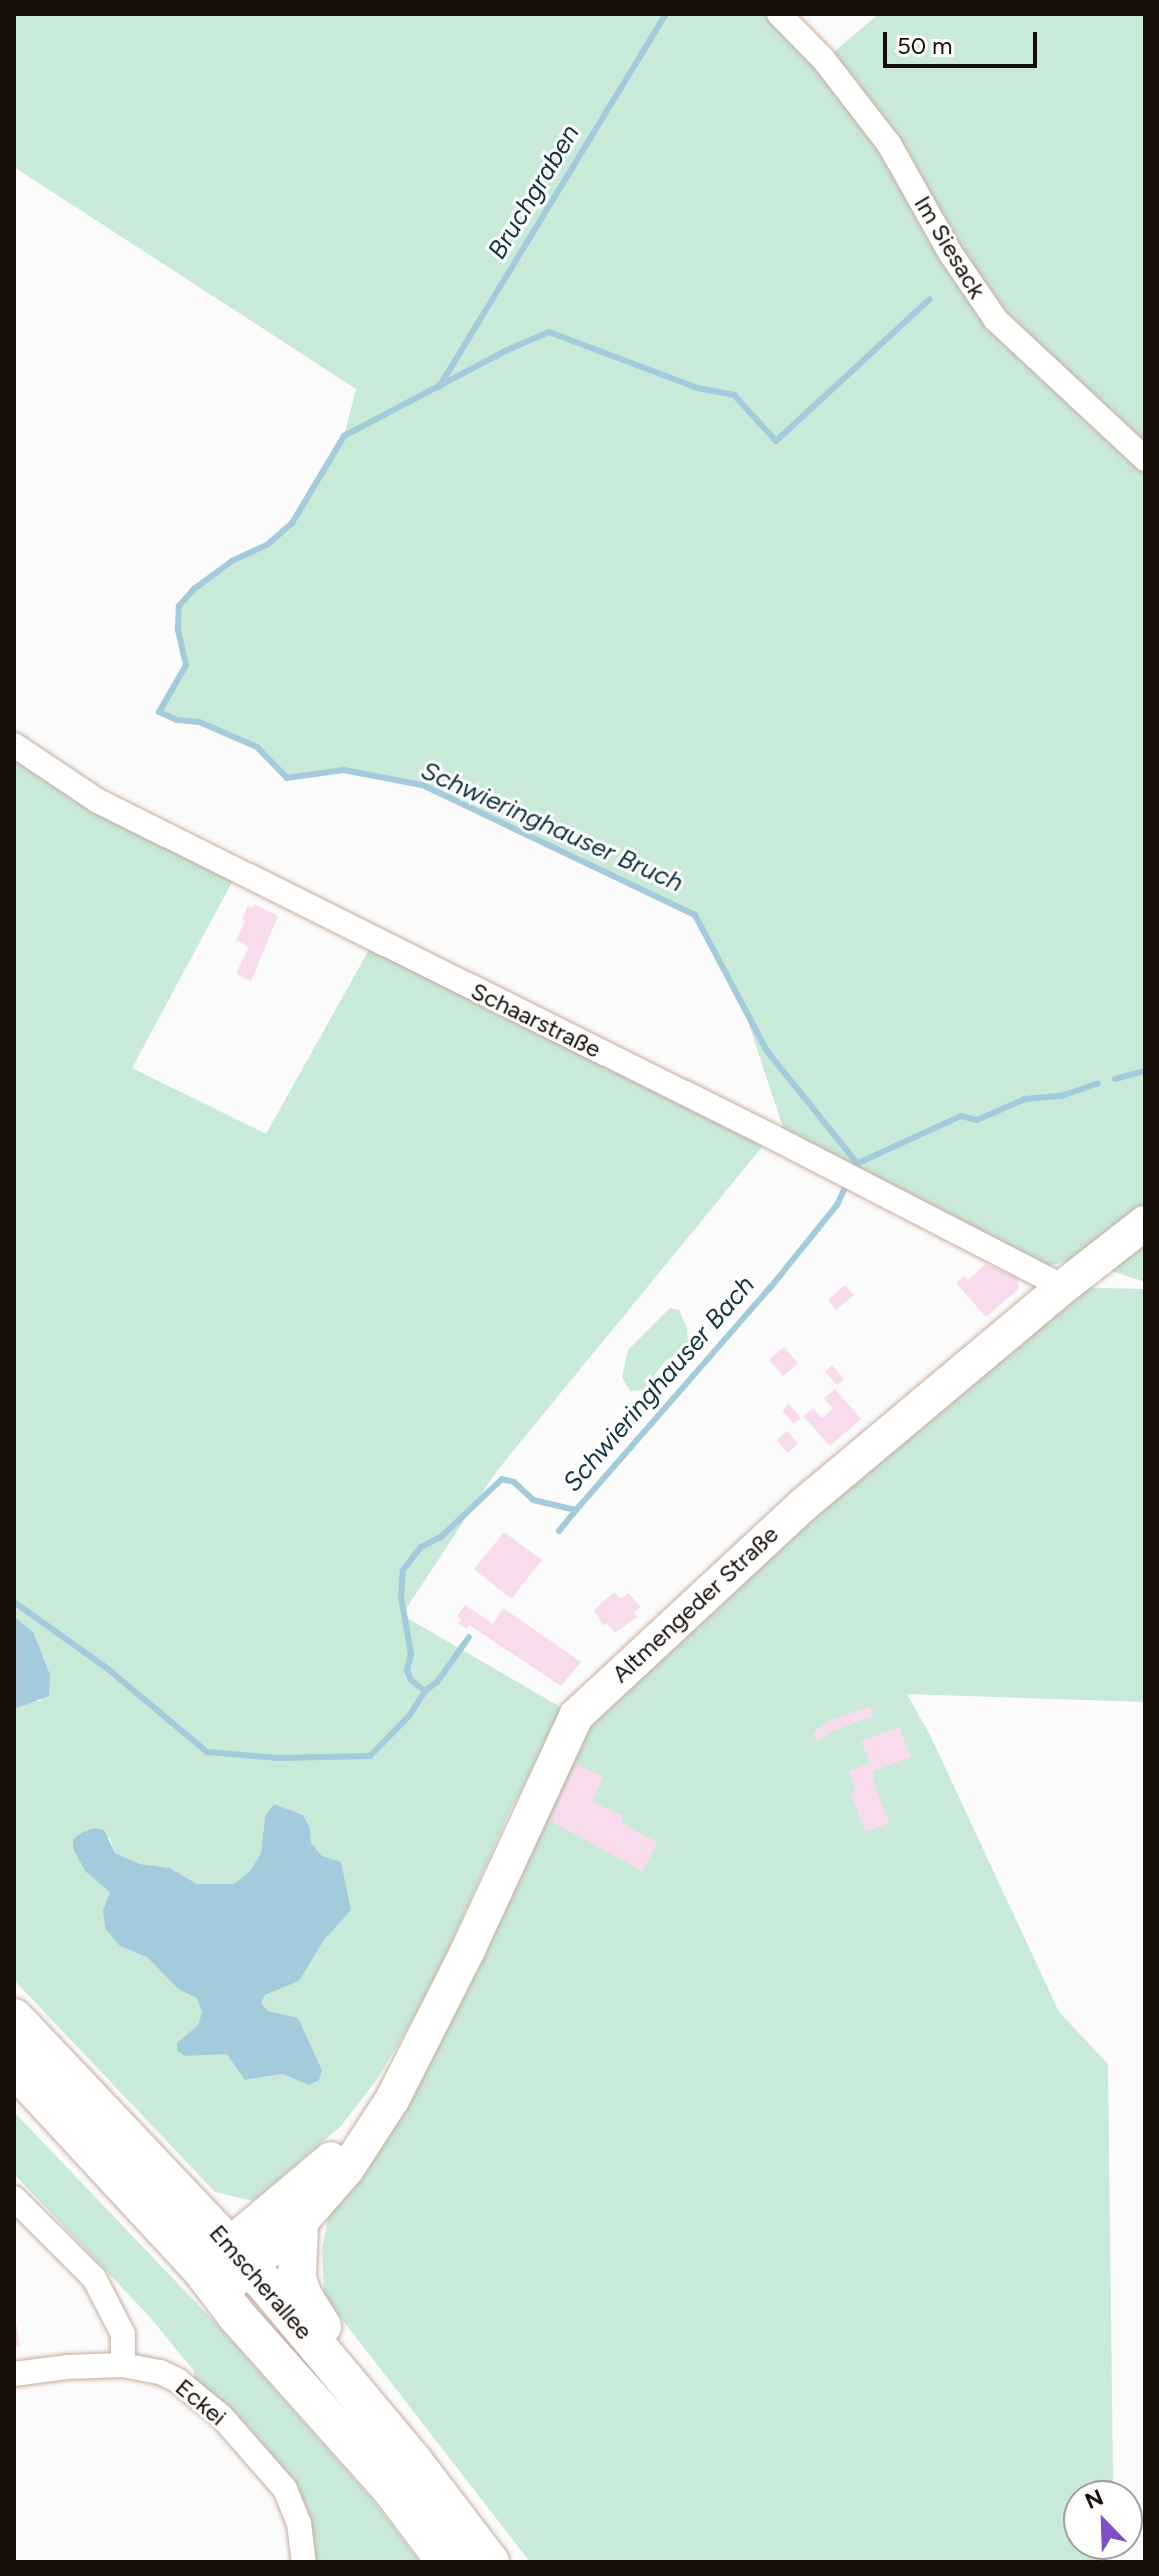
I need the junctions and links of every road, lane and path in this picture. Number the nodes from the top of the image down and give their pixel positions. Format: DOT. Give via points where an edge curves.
graph roads {
  1 [pos="779,14"];
  2 [pos="1145,459"];
  3 [pos="14,745"];
  4 [pos="1145,1223"];
  5 [pos="1063,1287"];
  6 [pos="14,2018"];
  7 [pos="14,2067"];
  8 [pos="392,2100"];
  9 [pos="14,2198"];
  10 [pos="299,2224"];
  11 [pos="240,2256"];
  12 [pos="210,2282"];
  13 [pos="123,2365"];
  14 [pos="14,2374"];
  15 [pos="304,2562"];
  16 [pos="446,2562"];
  17 [pos="492,2562"];
  1 -- 2 [label="street, Im Siesack" via="824,60 889,144 951,254 996,320"];
  3 -- 5 [label="street, Schaarstraße" via="98,801"];
  4 -- 5 [label="street, Altmengeder Straße"];
  5 -- 8 [label="street, Altmengeder Straße" via="803,1505 576,1716"];
  6 -- 11 [label="main road, Emscherallee"];
  7 -- 12 [label="main road, Emscherallee"];
  8 -- 10 [label="street, Altmengeder Straße" via="347,2169"];
  8 -- 11 [label="street, Altmengeder Straße"];
  9 -- 13 [label="street" via="94,2278 123,2334"];
  10 -- 11 [label="street, Altmengeder Straße"];
  10 -- 17 [label="main road" via="297,2278 314,2316 491,2539"];
  11 -- 12 [label="street, Altmengeder Straße"];
  11 -- 17 [label="main road, Emscherallee"];
  12 -- 16 [label="main road, Emscherallee" via="391,2489"];
  13 -- 14 [label="street, Eckei"];
  13 -- 15 [label="street, Eckei" via="177,2380 240,2436 285,2489 299,2523"];
}
